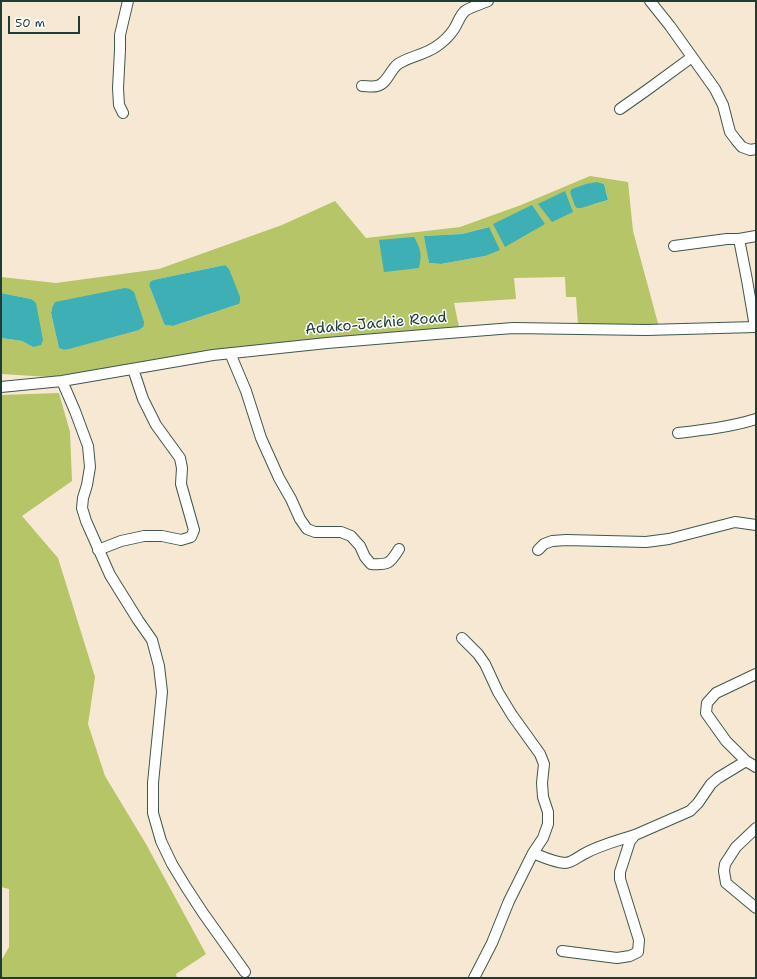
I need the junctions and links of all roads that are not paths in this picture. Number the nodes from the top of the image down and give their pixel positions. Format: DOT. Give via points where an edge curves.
graph roads {
  1 [pos="128,1"];
  2 [pos="488,1"];
  3 [pos="650,1"];
  4 [pos="692,57"];
  5 [pos="362,86"];
  6 [pos="620,108"];
  7 [pos="123,113"];
  8 [pos="756,149"];
  9 [pos="756,236"];
  10 [pos="739,239"];
  11 [pos="674,246"];
  12 [pos="755,326"];
  13 [pos="230,353"];
  14 [pos="133,369"];
  15 [pos="62,382"];
  16 [pos="1,387"];
  17 [pos="756,419"];
  18 [pos="678,433"];
  19 [pos="756,525"];
  20 [pos="399,549"];
  21 [pos="98,550"];
  22 [pos="538,550"];
  23 [pos="462,638"];
  24 [pos="756,674"];
  25 [pos="746,760"];
  26 [pos="756,767"];
  27 [pos="756,828"];
  28 [pos="635,835"];
  29 [pos="533,852"];
  30 [pos="756,908"];
  31 [pos="562,951"];
  32 [pos="245,972"];
  33 [pos="474,978"];
  1 -- 7 [label="street" via="120,35 118,88 119,105"];
  2 -- 5 [label="street" via="467,9 453,30 438,45 431,51 396,65 381,85"];
  3 -- 4 [label="street"];
  4 -- 6 [label="street"];
  4 -- 8 [label="street" via="715,89 723,105 730,132 742,147"];
  9 -- 10 [label="street"];
  10 -- 11 [label="street"];
  10 -- 12 [label="street"];
  12 -- 13 [label="street, Adako-Jachie Road" via="646,330 513,328"];
  13 -- 14 [label="street, Adako-Jachie Road"];
  13 -- 20 [label="street" via="270,460 307,528 315,532 341,532 351,536 371,564 384,565 394,559"];
  14 -- 15 [label="street, Adako-Jachie Road"];
  14 -- 21 [label="street" via="143,399 156,425 180,458 181,484 194,530 191,537 181,540 144,536"];
  15 -- 16 [label="street, Adako-Jachie Road"];
  15 -- 21 [label="street" via="88,446 90,467 82,508"];
  17 -- 18 [label="street"];
  19 -- 22 [label="street" via="735,522 669,539 646,542 552,541"];
  21 -- 32 [label="street" via="110,575 152,640 159,666 162,692 153,783 153,813 160,841 186,887"];
  23 -- 29 [label="street" via="478,654 512,715 540,754 544,764 542,783 548,824 543,838"];
  24 -- 25 [label="street" via="716,694 707,703 706,713 726,741"];
  25 -- 26 [label="street"];
  25 -- 28 [label="street" via="711,784 690,811"];
  27 -- 30 [label="street" via="736,847 725,864 724,871 726,883"];
  28 -- 29 [label="street" via="591,850 567,863 549,860"];
  28 -- 31 [label="street" via="630,841 620,879 639,940 638,952 617,958"];
  29 -- 33 [label="street"];
}
